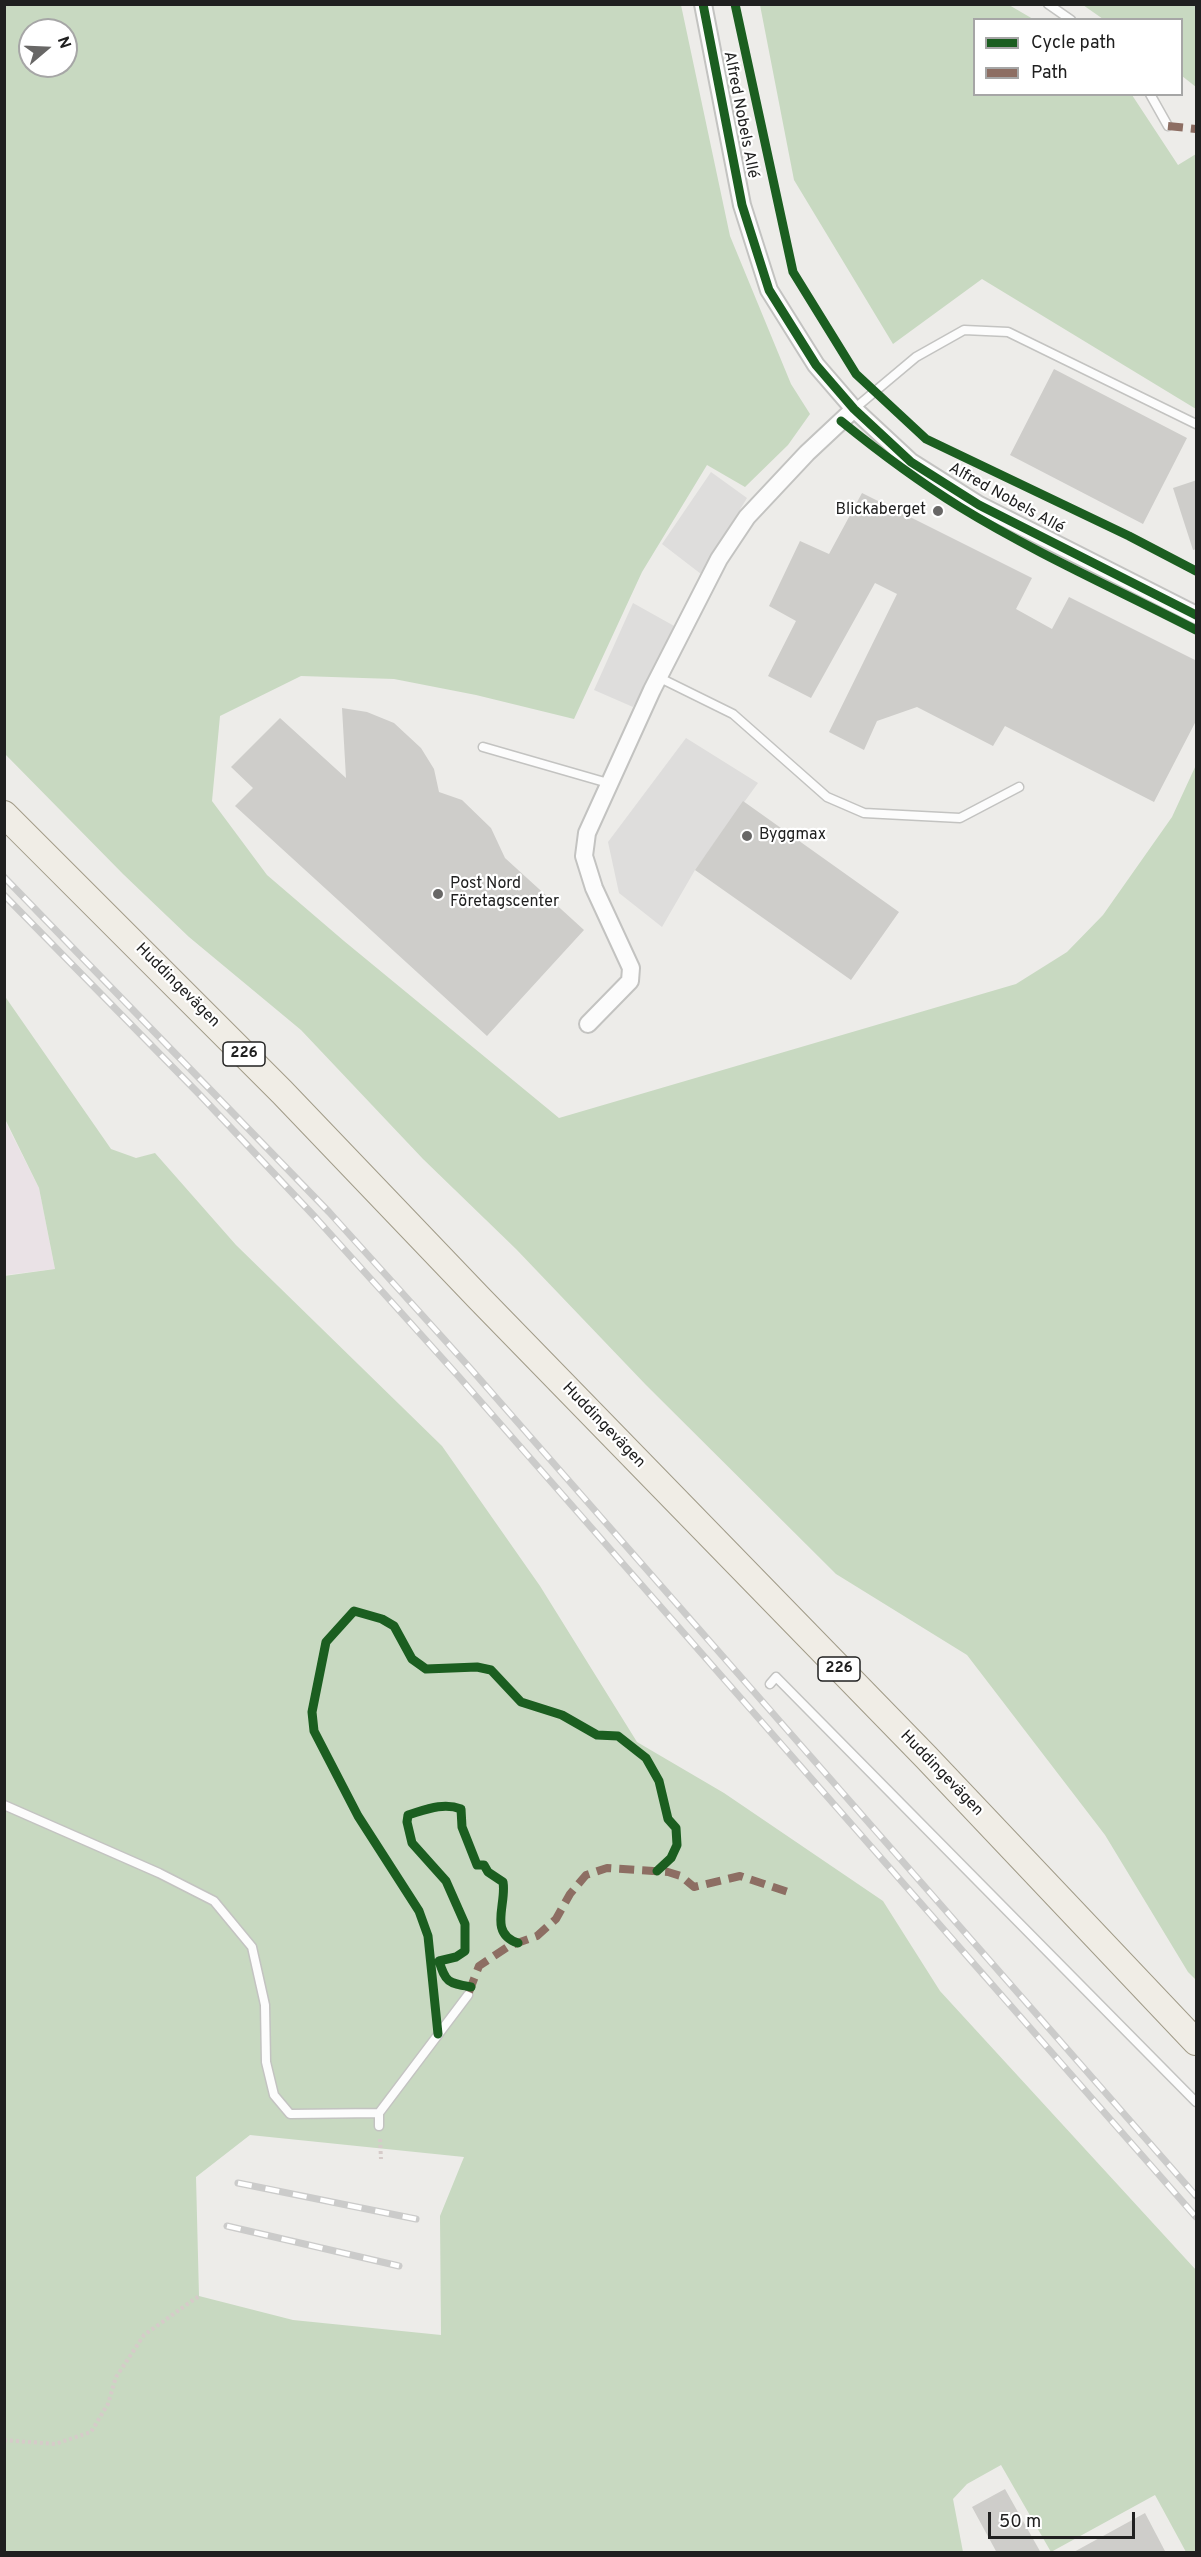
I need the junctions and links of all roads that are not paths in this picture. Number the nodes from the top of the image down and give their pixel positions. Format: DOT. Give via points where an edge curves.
graph roads {
  1 [pos="703,4"];
  2 [pos="1048,4"];
  3 [pos="1068,18"];
  4 [pos="1151,96"];
  5 [pos="1168,126"];
  6 [pos="854,409"];
  7 [pos="1197,424"];
  8 [pos="1197,615"];
  9 [pos="658,678"];
  10 [pos="483,747"];
  11 [pos="608,783"];
  12 [pos="1019,787"];
  13 [pos="4,814"];
  14 [pos="588,1024"];
  15 [pos="770,1684"];
  16 [pos="4,1805"];
  17 [pos="468,1995"];
  18 [pos="1197,2042"];
  19 [pos="1197,2102"];
  20 [pos="379,2113"];
  21 [pos="379,2126"];
  1 -- 6 [label="street, Alfred Nobels Allé" via="742,206 769,290 816,365"];
  2 -- 3 [label="lane"];
  4 -- 5 [label="lane"];
  6 -- 7 [label="lane" via="916,357 964,330 1008,332"];
  6 -- 8 [label="street, Alfred Nobels Allé" via="911,462 979,505"];
  6 -- 9 [label="street" via="747,517 719,559"];
  9 -- 11 [label="street"];
  9 -- 12 [label="lane" via="733,714 827,797 864,813 960,818"];
  10 -- 11 [label="lane"];
  11 -- 14 [label="street" via="587,833 584,856 594,888 631,968 630,981"];
  13 -- 18 [label="main road, Huddingevägen / 226" via="282,1092"];
  15 -- 19 [label="lane" via="776,1677"];
  16 -- 20 [label="lane" via="214,1900 252,1947 266,2005 266,2062 274,2095 290,2114"];
  17 -- 20 [label="lane"];
  20 -- 21 [label="lane"];
}
